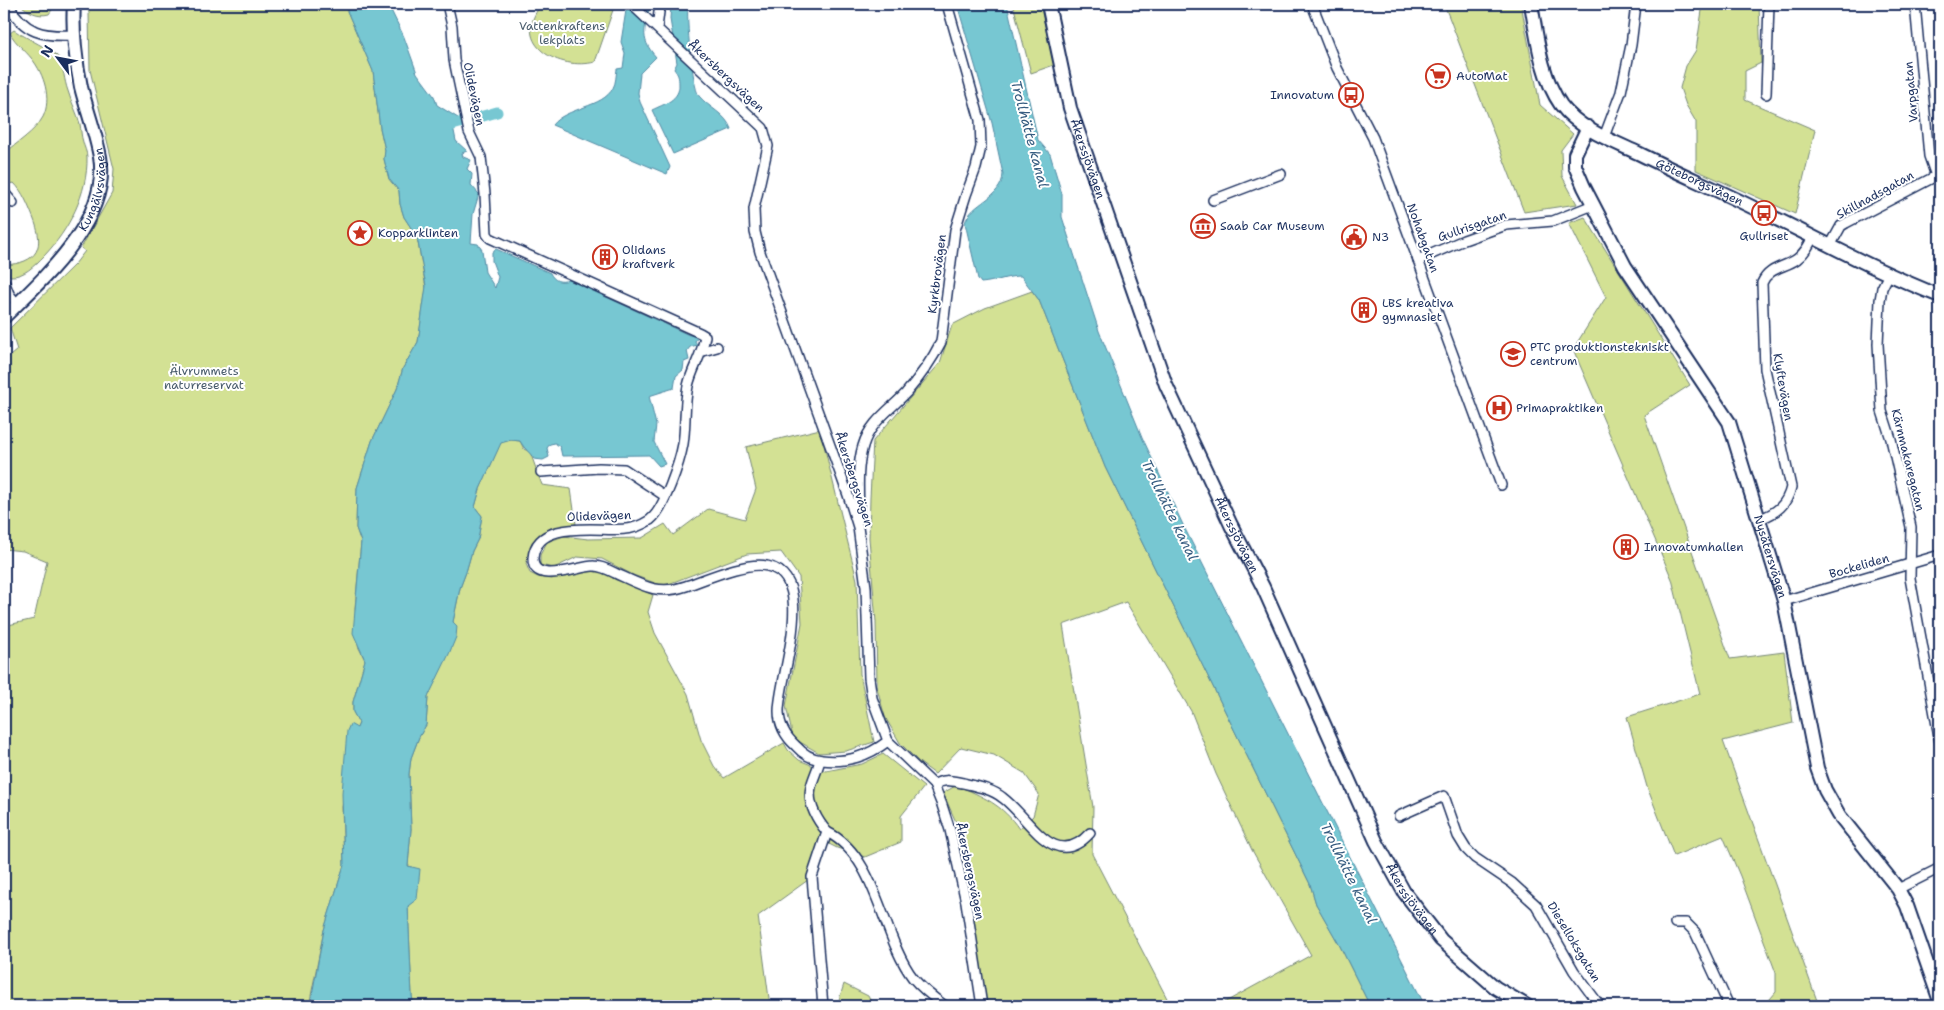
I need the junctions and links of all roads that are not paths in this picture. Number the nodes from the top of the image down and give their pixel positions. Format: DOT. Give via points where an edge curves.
graph roads {
  1 [pos="8,4"];
  2 [pos="74,4"];
  3 [pos="447,4"];
  4 [pos="631,4"];
  5 [pos="660,4"];
  6 [pos="947,4"];
  7 [pos="1048,4"];
  8 [pos="1312,4"];
  9 [pos="1530,4"];
  10 [pos="1636,4"];
  11 [pos="1769,4"];
  12 [pos="1915,4"];
  13 [pos="654,25"];
  14 [pos="75,35"];
  15 [pos="1766,94"];
  16 [pos="1588,127"];
  17 [pos="1604,137"];
  18 [pos="1282,174"];
  19 [pos="1938,175"];
  20 [pos="4,195"];
  21 [pos="1213,200"];
  22 [pos="12,203"];
  23 [pos="1594,205"];
  24 [pos="1813,237"];
  25 [pos="1830,246"];
  26 [pos="1418,260"];
  27 [pos="1889,274"];
  28 [pos="4,282"];
  29 [pos="1940,296"];
  30 [pos="17,304"];
  31 [pos="4,317"];
  32 [pos="716,347"];
  33 [pos="703,351"];
  34 [pos="541,472"];
  35 [pos="1501,485"];
  36 [pos="665,496"];
  37 [pos="1760,519"];
  38 [pos="858,527"];
  39 [pos="1940,555"];
  40 [pos="1910,565"];
  41 [pos="1784,601"];
  42 [pos="888,740"];
  43 [pos="1940,742"];
  44 [pos="820,760"];
  45 [pos="934,785"];
  46 [pos="1398,816"];
  47 [pos="827,832"];
  48 [pos="1090,833"];
  49 [pos="1940,868"];
  50 [pos="1898,890"];
  51 [pos="1675,923"];
  52 [pos="1940,1001"];
  53 [pos="823,1006"];
  54 [pos="945,1006"];
  55 [pos="982,1006"];
  56 [pos="1527,1006"];
  57 [pos="1600,1006"];
  58 [pos="1729,1006"];
  1 -- 14 [label="street" via="21,23 32,30 44,35"];
  2 -- 14 [label="street, Kungälvsvägen"];
  3 -- 33 [label="street, Olidevägen" via="454,60 469,132 481,157 487,234 700,333 705,336"];
  4 -- 13 [label="street, Åkersbergsvägen"];
  5 -- 13 [label="street"];
  6 -- 38 [label="street, Kyrkbrovägen" via="980,120 981,147 955,230 941,342 914,383 870,430 860,466"];
  7 -- 56 [label="street, Åkerssjövägen" via="1070,108 1166,385 1267,595 1376,841 1404,892 1441,940 1496,988"];
  8 -- 26 [label="street, Nohabgatan" via="1337,68 1373,138"];
  9 -- 16 [label="street, Göteborgsvägen" via="1542,58 1554,91 1562,106"];
  10 -- 17 [label="street" via="1622,92"];
  11 -- 15 [label="street"];
  12 -- 19 [label="street, Varpgatan" via="1929,156"];
  13 -- 38 [label="street, Åkersbergsvägen" via="763,128 768,146 754,209 755,232"];
  14 -- 30 [label="street, Kungälvsvägen" via="81,85 100,156 100,192 80,233"];
  16 -- 17 [label="street, Göteborgsvägen"];
  16 -- 23 [label="street, Nysätersvägen" via="1577,147 1575,166"];
  17 -- 24 [label="street, Göteborgsvägen"];
  18 -- 21 [label="street"];
  19 -- 25 [label="street, Skillnadsgatan" via="1841,226"];
  20 -- 22 [label="street"];
  23 -- 26 [label="street, Gullrisgatan" via="1553,221 1506,225"];
  23 -- 37 [label="street, Nysätersvägen" via="1625,266 1729,422"];
  24 -- 25 [label="street, Göteborgsvägen"];
  24 -- 37 [label="street, Klyftevägen" via="1805,252 1769,272 1762,283 1765,370 1791,487 1784,505"];
  25 -- 27 [label="street, Göteborgsvägen"];
  26 -- 35 [label="street, Nohabgatan"];
  27 -- 29 [label="street, Göteborgsvägen"];
  27 -- 40 [label="street, Kärnmakaregatan" via="1880,300 1881,400 1911,526"];
  28 -- 30 [label="street"];
  30 -- 31 [label="street, Kungälvsvägen"];
  32 -- 33 [label="street"];
  33 -- 36 [label="street, Olidevägen" via="688,387 683,444"];
  34 -- 36 [label="street" via="624,469"];
  36 -- 44 [label="street, Olidevägen" via="654,517 637,527 626,530 566,529 550,534 537,547 534,564 547,574 597,566 655,590 670,591 709,576 751,566 764,565 782,571 790,583 793,608 792,644 782,685 780,719 787,738 808,757"];
  37 -- 41 [label="street, Nysätersvägen"];
  38 -- 42 [label="street, Åkersbergsvägen" via="866,587 869,678 872,698"];
  39 -- 40 [label="street, Bockeliden"];
  40 -- 41 [label="street, Bockeliden"];
  40 -- 43 [label="street, Kärnmakaregatan"];
  41 -- 50 [label="street, Nysätersvägen" via="1817,768 1825,790 1839,814"];
  42 -- 44 [label="street, Olidevägen" via="863,756 839,761"];
  42 -- 45 [label="street, Åkersbergsvägen"];
  44 -- 47 [label="street" via="810,798 814,812"];
  45 -- 48 [label="street" via="950,780 988,790 1002,797 1039,834 1061,848 1082,842"];
  45 -- 55 [label="street, Åkersbergsvägen" via="950,830 962,884"];
  46 -- 57 [label="street, Dieselloksgatan" via="1444,796 1466,849 1536,905 1574,971"];
  47 -- 53 [label="street" via="812,877"];
  47 -- 54 [label="street" via="842,841 861,866 913,978"];
  49 -- 50 [label="street"];
  50 -- 52 [label="street, Nysätersvägen" via="1907,906"];
  51 -- 58 [label="street" via="1686,923 1695,932"];
}
